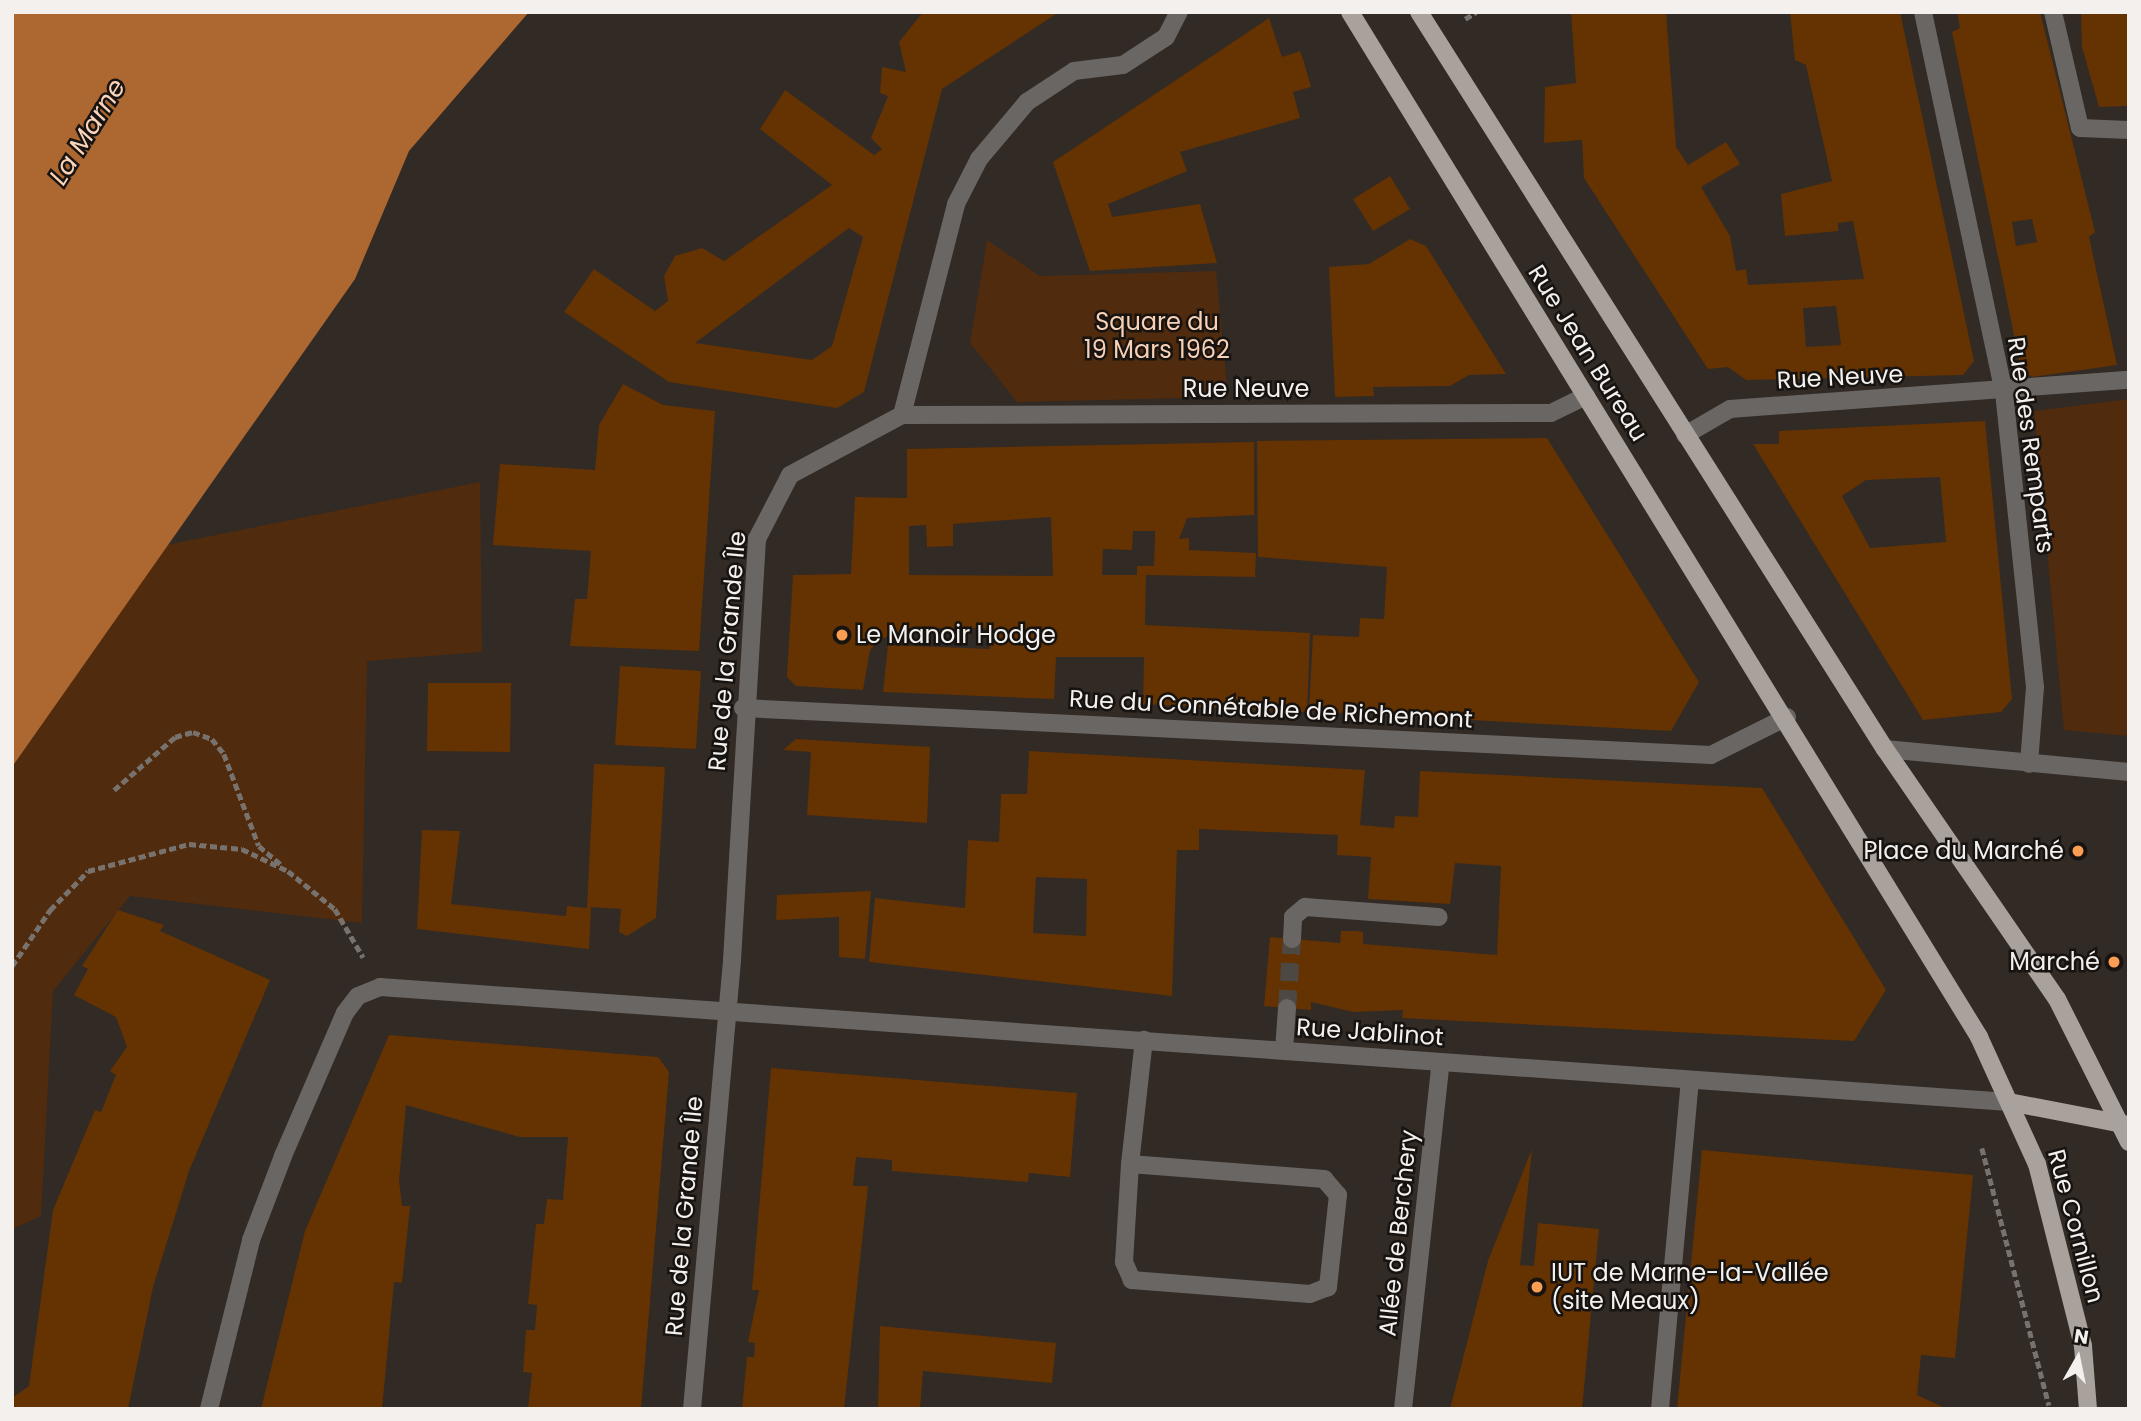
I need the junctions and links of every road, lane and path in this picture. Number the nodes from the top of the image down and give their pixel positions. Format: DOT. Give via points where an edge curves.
graph roads {
  1 [pos="1179,12"];
  2 [pos="1350,12"];
  3 [pos="1419,12"];
  4 [pos="1923,12"];
  5 [pos="2053,12"];
  6 [pos="2129,130"];
  7 [pos="2129,380"];
  8 [pos="2004,392"];
  9 [pos="1586,396"];
  10 [pos="902,415"];
  11 [pos="1685,435"];
  12 [pos="743,708"];
  13 [pos="1787,717"];
  14 [pos="1885,749"];
  15 [pos="2029,764"];
  16 [pos="2129,772"];
  17 [pos="114,790"];
  18 [pos="288,870"];
  19 [pos="1439,917"];
  20 [pos="1292,939"];
  21 [pos="12,967"];
  22 [pos="380,986"];
  23 [pos="1287,1008"];
  24 [pos="727,1010"];
  25 [pos="1144,1040"];
  26 [pos="1284,1050"];
  27 [pos="1441,1062"];
  28 [pos="1690,1080"];
  29 [pos="2009,1102"];
  30 [pos="2126,1125"];
  31 [pos="2129,1142"];
  32 [pos="1982,1148"];
  33 [pos="1130,1164"];
  34 [pos="209,1409"];
  35 [pos="692,1409"];
  36 [pos="1403,1409"];
  37 [pos="1660,1409"];
  38 [pos="2050,1409"];
  39 [pos="2088,1409"];
  1 -- 10 [label="street" via="1166,37 1123,65 1074,71 1027,102 979,159 956,204"];
  2 -- 9 [label="main road, Rue Jean Bureau"];
  3 -- 11 [label="main road"];
  4 -- 8 [label="street, Rue des Remparts"];
  5 -- 6 [label="street" via="2080,128"];
  7 -- 8 [label="street, Rue Neuve"];
  8 -- 11 [label="street, Rue Neuve" via="1730,409"];
  8 -- 15 [label="street, Rue des Remparts" via="2035,687"];
  9 -- 10 [label="street, Rue Neuve" via="1551,413"];
  9 -- 13 [label="main road, Rue Jean Bureau"];
  10 -- 12 [label="street, Rue de la Grande Île" via="790,475 769,507 757,539"];
  11 -- 14 [label="main road"];
  12 -- 13 [label="street, Rue du Connétable de Richemont" via="1711,755"];
  12 -- 24 [label="street, Rue de la Grande Île"];
  13 -- 29 [label="main road, Rue Jean Bureau" via="1979,1037"];
  14 -- 15 [label="street"];
  14 -- 30 [label="main road" via="2057,999"];
  15 -- 16 [label="street"];
  17 -- 18 [label="path" via="175,737 193,732 212,739 224,754 259,846"];
  18 -- 21 [label="path" via="242,849 189,844 88,871 50,910"];
  18 -- 22 [label="path" via="335,909"];
  19 -- 20 [label="street" via="1305,907 1293,917"];
  22 -- 24 [label="street, Rue Jablinot"];
  22 -- 34 [label="street" via="358,996 345,1013 283,1156 250,1240"];
  23 -- 26 [label="street"];
  24 -- 25 [label="street, Rue Jablinot"];
  24 -- 35 [label="street, Rue de la Grande Île"];
  25 -- 26 [label="street, Rue Jablinot"];
  25 -- 33 [label="street"];
  26 -- 27 [label="street, Rue Jablinot"];
  27 -- 28 [label="street, Rue Jablinot"];
  27 -- 36 [label="street, Allée de Berchery"];
  28 -- 29 [label="street, Rue Jablinot"];
  28 -- 37 [label="street"];
  29 -- 30 [label="main road"];
  29 -- 39 [label="main road, Rue Cornillon" via="2037,1164 2083,1346"];
  30 -- 31 [label="main road"];
  32 -- 38 [label="path"];
  33 -- 33 [label="street" via="1124,1262 1132,1280 1310,1294 1328,1287 1338,1195 1324,1179"];
}
